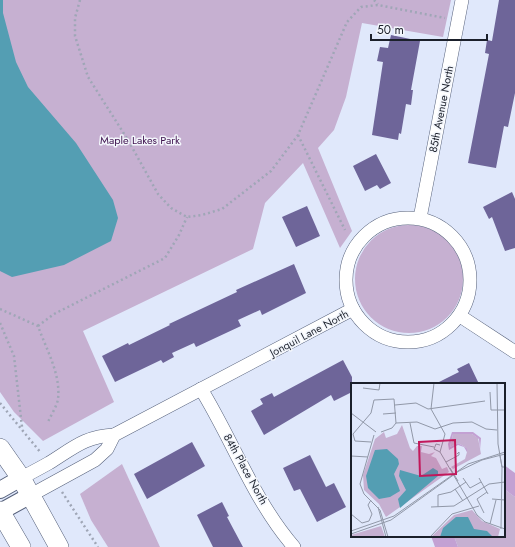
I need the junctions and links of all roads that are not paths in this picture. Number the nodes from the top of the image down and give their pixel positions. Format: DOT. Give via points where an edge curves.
graph roads {
  1 [pos="462,0"];
  2 [pos="420,218"];
  3 [pos="353,309"];
  4 [pos="460,316"];
  5 [pos="515,352"];
  6 [pos="201,389"];
  7 [pos="114,435"];
  8 [pos="0,448"];
  9 [pos="21,478"];
  10 [pos="0,490"];
  11 [pos="31,495"];
  12 [pos="0,512"];
  13 [pos="21,547"];
  14 [pos="59,547"];
  15 [pos="294,547"];
  1 -- 2 [label="street, 85th Avenue North"];
  2 -- 3 [label="street" via="404,217 383,223 373,228 352,252 346,281"];
  2 -- 4 [label="street" via="440,226 450,234 466,256 471,276 469,297"];
  3 -- 4 [label="street, Jonquil Lane North" via="366,326 384,338 405,343 426,340 439,334"];
  3 -- 6 [label="street, Jonquil Lane North"];
  4 -- 5 [label="street"];
  6 -- 7 [label="street, Jonquil Lane North"];
  6 -- 15 [label="street, 84th Place North" via="259,495"];
  7 -- 9 [label="street, Jonquil Lane North" via="100,435 81,442"];
  7 -- 11 [label="street" via="107,449 95,460"];
  8 -- 9 [label="main road"];
  9 -- 10 [label="street, Jonquil Lane North"];
  9 -- 11 [label="main road"];
  11 -- 12 [label="street"];
  11 -- 14 [label="main road"];
  12 -- 13 [label="main road"];
}
